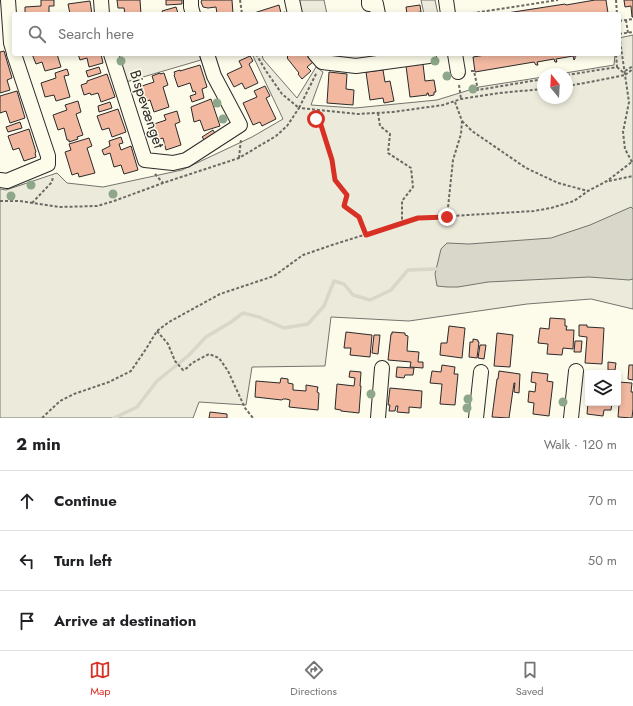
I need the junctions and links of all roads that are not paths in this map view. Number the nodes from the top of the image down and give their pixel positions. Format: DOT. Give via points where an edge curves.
graph roads {
  1 [pos="8,0"];
  2 [pos="101,0"];
  3 [pos="191,0"];
  4 [pos="292,0"];
  5 [pos="368,0"];
  6 [pos="446,0"];
  7 [pos="102,12"];
  8 [pos="192,12"];
  9 [pos="295,12"];
  10 [pos="378,12"];
  11 [pos="448,12"];
  12 [pos="12,46"];
  13 [pos="15,56"];
  14 [pos="111,56"];
  15 [pos="208,56"];
  16 [pos="429,56"];
  17 [pos="456,56"];
  18 [pos="319,58"];
  19 [pos="385,58"];
  20 [pos="464,69"];
  21 [pos="0,180"];
  22 [pos="382,368"];
  23 [pos="576,371"];
  24 [pos="481,372"];
  25 [pos="378,418"];
  26 [pos="476,418"];
  27 [pos="571,418"];
  1 -- 12 [label="street"];
  2 -- 7 [label="street"];
  3 -- 8 [label="street"];
  4 -- 9 [label="street"];
  5 -- 10 [label="street" via="369,4 376,4"];
  6 -- 11 [label="street"];
  13 -- 21 [label="street" via="48,156 48,164 7,181"];
  14 -- 15 [label="street, Bispevænget" via="145,160 173,163 186,160 240,125 214,76"];
  16 -- 19 [label="street"];
  17 -- 20 [label="street"];
  18 -- 19 [label="street" via="356,66"];
  22 -- 25 [label="street"];
  23 -- 27 [label="street"];
  24 -- 26 [label="street"];
}
